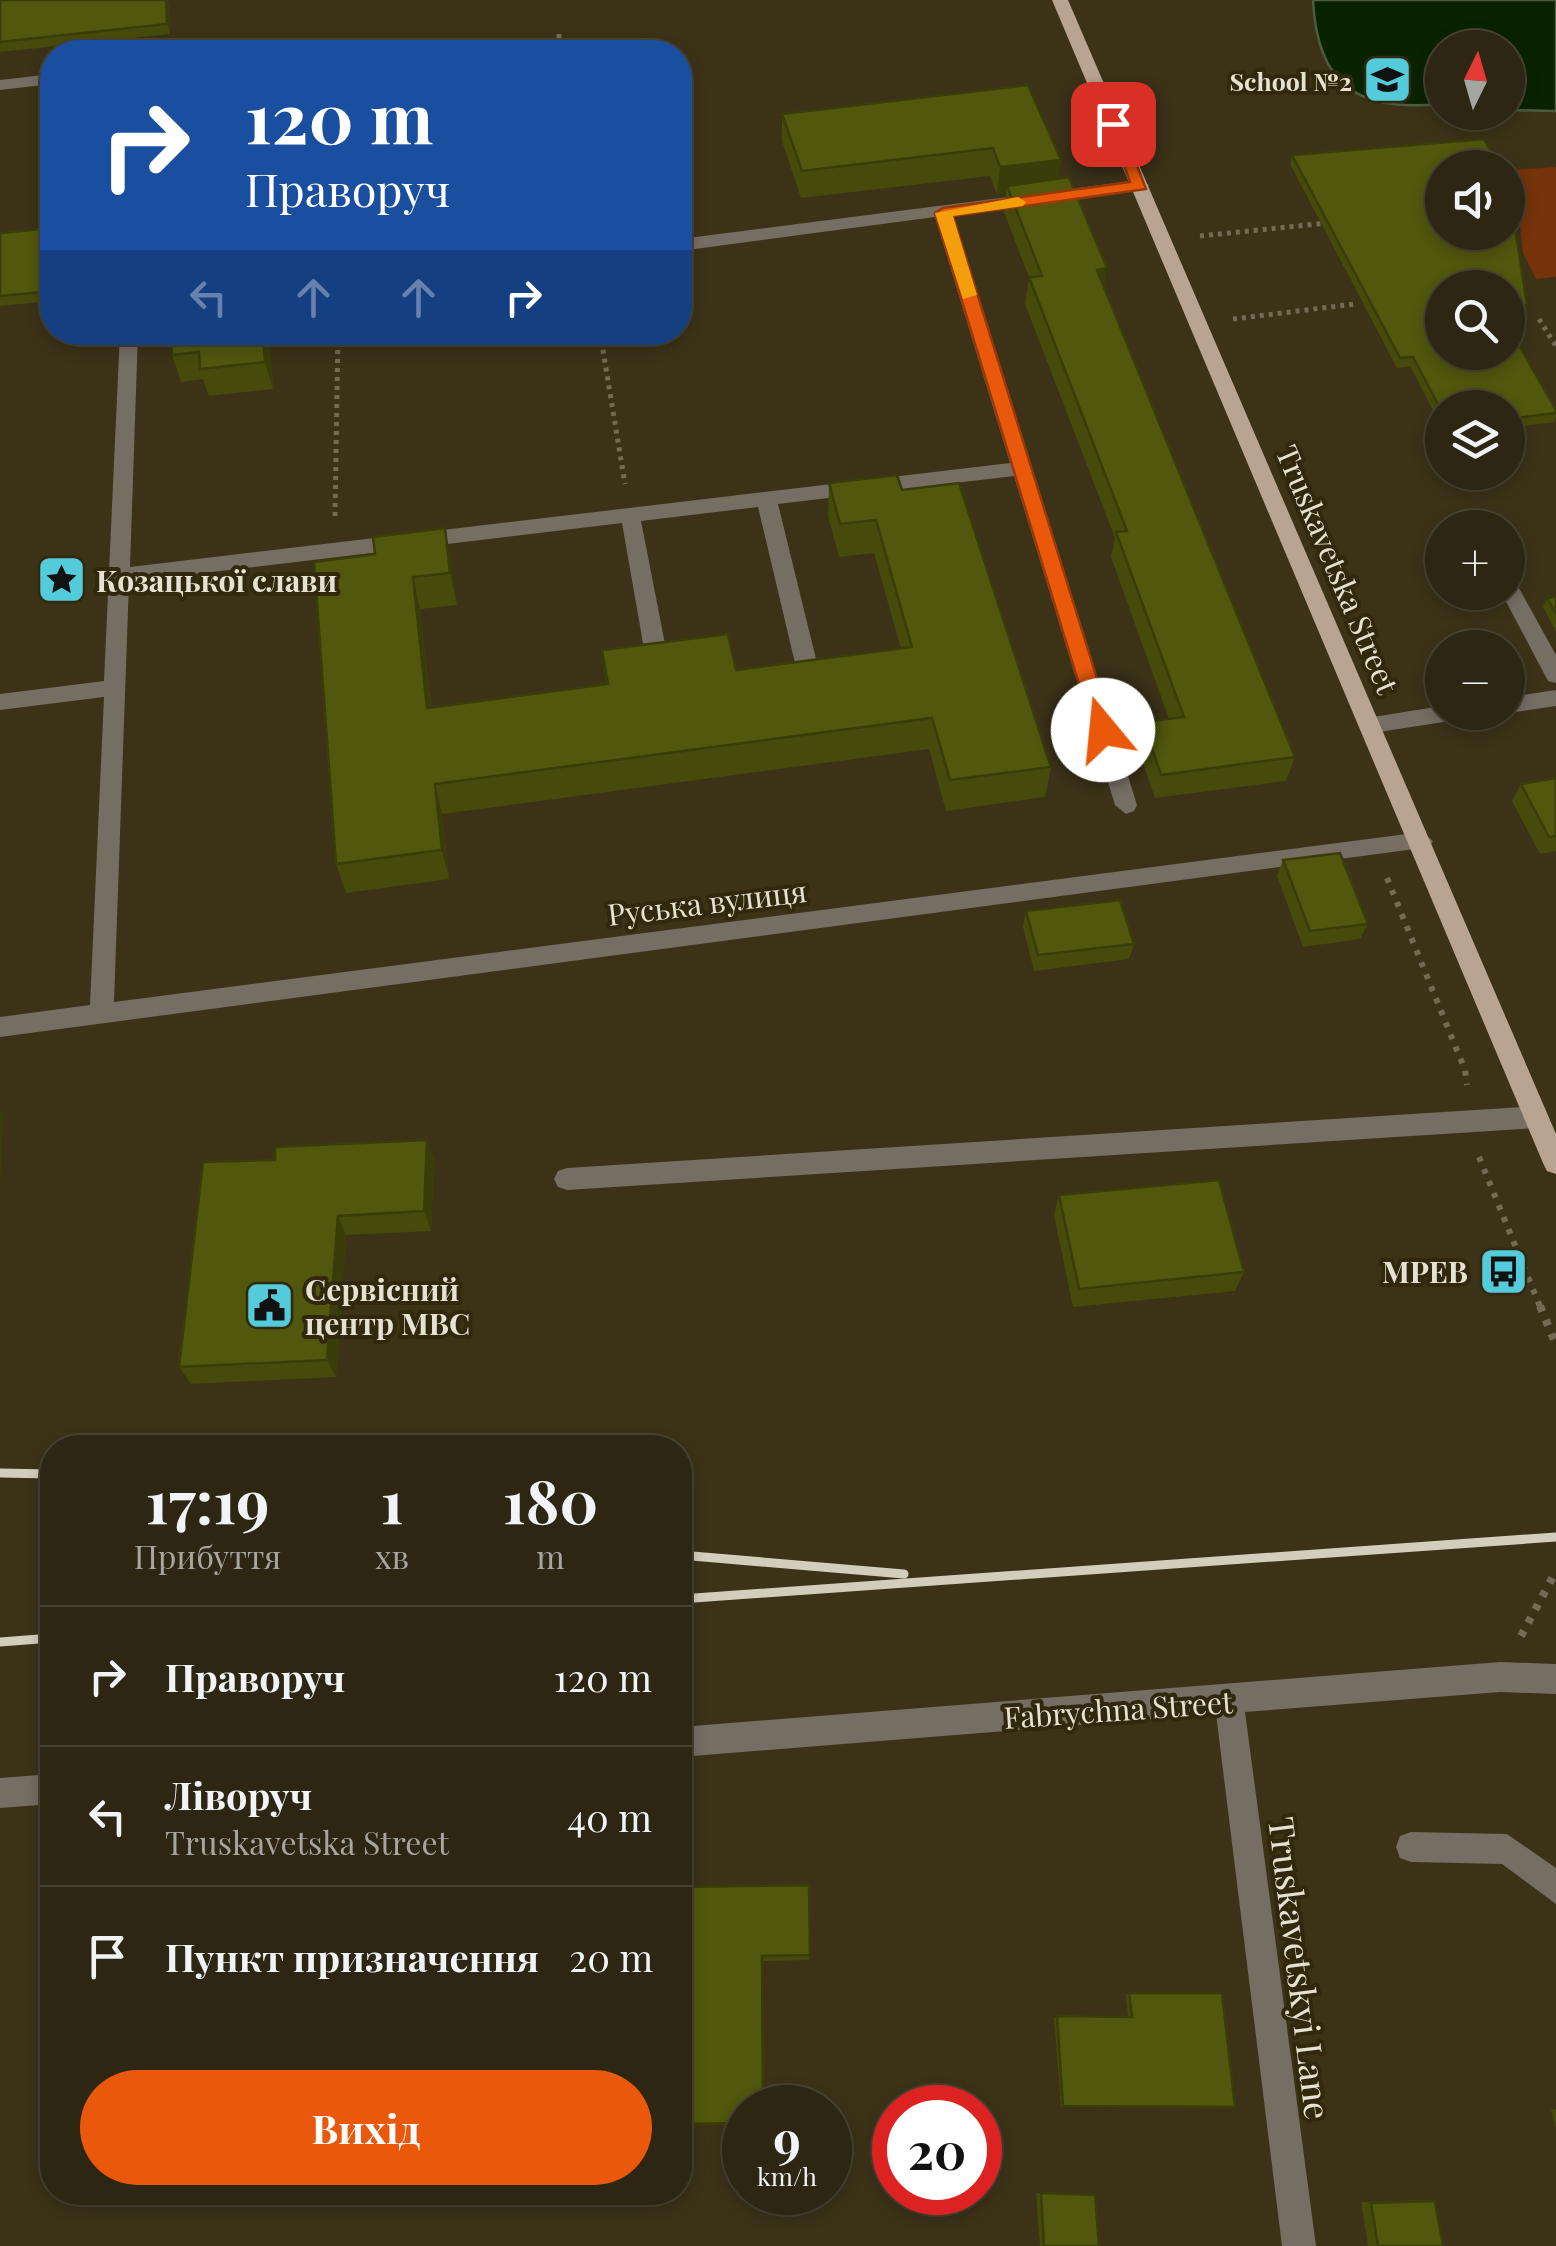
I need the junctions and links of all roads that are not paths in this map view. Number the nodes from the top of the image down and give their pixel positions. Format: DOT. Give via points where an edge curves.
graph roads {
  1 [pos="1060,0"];
  2 [pos="40,79"];
  3 [pos="0,84"];
  4 [pos="1140,186"];
  5 [pos="943,213"];
  6 [pos="692,243"];
  7 [pos="128,345"];
  8 [pos="1022,468"];
  9 [pos="766,498"];
  10 [pos="630,514"];
  11 [pos="119,576"];
  12 [pos="1521,610"];
  13 [pos="655,649"];
  14 [pos="806,663"];
  15 [pos="1556,675"];
  16 [pos="115,688"];
  17 [pos="1556,698"];
  18 [pos="0,702"];
  19 [pos="1525,703"];
  20 [pos="1425,717"];
  21 [pos="1373,725"];
  22 [pos="1126,805"];
  23 [pos="1422,841"];
  24 [pos="102,1013"];
  25 [pos="0,1027"];
  26 [pos="1536,1117"];
  27 [pos="1554,1152"];
  28 [pos="567,1179"];
  29 [pos="1556,1679"];
  30 [pos="1229,1700"];
  31 [pos="692,1741"];
  32 [pos="40,1790"];
  33 [pos="0,1793"];
  34 [pos="1411,1847"];
  35 [pos="1556,1888"];
  36 [pos="1299,2246"];
  1 -- 4 [label="main road, Truskavetska Street"];
  2 -- 3 [label="street"];
  4 -- 5 [label="street"];
  4 -- 21 [label="main road, Truskavetska Street"];
  5 -- 6 [label="street"];
  5 -- 8 [label="street"];
  7 -- 11 [label="street"];
  8 -- 9 [label="street"];
  8 -- 22 [label="street"];
  9 -- 10 [label="street"];
  9 -- 14 [label="street"];
  10 -- 11 [label="street"];
  10 -- 13 [label="street"];
  11 -- 16 [label="street"];
  12 -- 15 [label="street"];
  16 -- 18 [label="street"];
  16 -- 24 [label="street"];
  17 -- 19 [label="street"];
  20 -- 21 [label="street"];
  21 -- 23 [label="main road, Truskavetska Street"];
  23 -- 24 [label="street, Руська вулиця"];
  23 -- 26 [label="main road, Truskavetska Street"];
  24 -- 25 [label="street, Руська вулиця"];
  26 -- 27 [label="main road, Truskavetska Street"];
  26 -- 28 [label="street"];
  29 -- 30 [label="street, Fabrychna Street" via="1500,1677"];
  30 -- 31 [label="street, Fabrychna Street"];
  30 -- 36 [label="street, Truskavetskyi Lane"];
  32 -- 33 [label="street"];
  34 -- 35 [label="street" via="1506,1849"];
}
